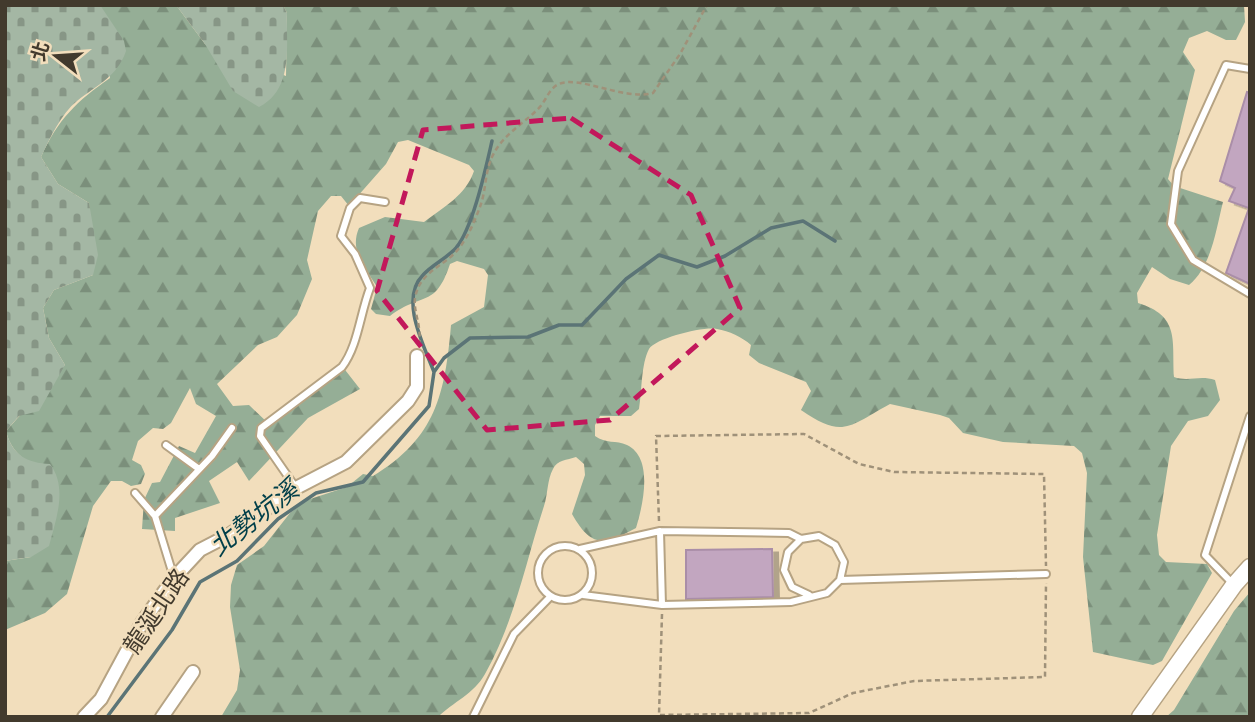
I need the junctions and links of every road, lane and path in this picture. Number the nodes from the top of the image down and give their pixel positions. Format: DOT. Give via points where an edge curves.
graph roads {
  1 [pos="706,5"];
  2 [pos="1250,69"];
  3 [pos="385,202"];
  4 [pos="1250,294"];
  5 [pos="417,356"];
  6 [pos="1250,416"];
  7 [pos="232,428"];
  8 [pos="166,445"];
  9 [pos="199,469"];
  10 [pos="296,488"];
  11 [pos="135,493"];
  12 [pos="155,516"];
  13 [pos="660,531"];
  14 [pos="801,539"];
  15 [pos="580,549"];
  16 [pos="1250,567"];
  17 [pos="1046,574"];
  18 [pos="174,578"];
  19 [pos="840,580"];
  20 [pos="1234,585"];
  21 [pos="583,595"];
  22 [pos="809,596"];
  23 [pos="550,597"];
  24 [pos="662,605"];
  25 [pos="193,672"];
  26 [pos="84,717"];
  27 [pos="162,717"];
  28 [pos="473,717"];
  29 [pos="1140,717"];
  1 -- 5 [label="path" via="653,93 634,95 566,81 552,88 544,102 503,138 488,166 481,204 468,233 453,254 435,265 421,282 415,298 422,328"];
  2 -- 4 [label="lane" via="1226,65 1178,172 1171,224 1193,260"];
  3 -- 10 [label="lane" via="360,198 350,208 341,236 370,288 351,355 342,368 261,428 260,436"];
  5 -- 10 [label="street, 龍涎北路" via="417,387 408,401 345,462"];
  6 -- 20 [label="lane" via="1205,555"];
  7 -- 9 [label="lane"];
  8 -- 9 [label="lane"];
  9 -- 12 [label="lane"];
  10 -- 18 [label="street, 龍涎北路" via="200,550"];
  11 -- 12 [label="lane"];
  12 -- 18 [label="lane"];
  13 -- 14 [label="lane" via="789,533"];
  13 -- 15 [label="lane"];
  13 -- 17 [label="path" via="656,436 804,434 859,464 894,472 1044,474"];
  13 -- 24 [label="lane"];
  14 -- 19 [label="lane" via="819,536 835,545 844,562"];
  14 -- 22 [label="lane" via="788,552 784,570 792,587"];
  15 -- 21 [label="lane" via="591,563 592,580"];
  15 -- 23 [label="lane" via="564,545 547,551 538,566 539,583"];
  16 -- 20 [label="main road"];
  17 -- 19 [label="lane"];
  17 -- 24 [label="path" via="1045,677 914,681 853,693 809,713 659,715"];
  18 -- 26 [label="street, 龍涎北路" via="142,623 101,699"];
  19 -- 22 [label="lane" via="827,593"];
  20 -- 29 [label="main road"];
  21 -- 23 [label="lane" via="567,601"];
  21 -- 24 [label="lane"];
  22 -- 24 [label="lane" via="792,602"];
  23 -- 28 [label="lane" via="514,634"];
  25 -- 27 [label="street"];
}
